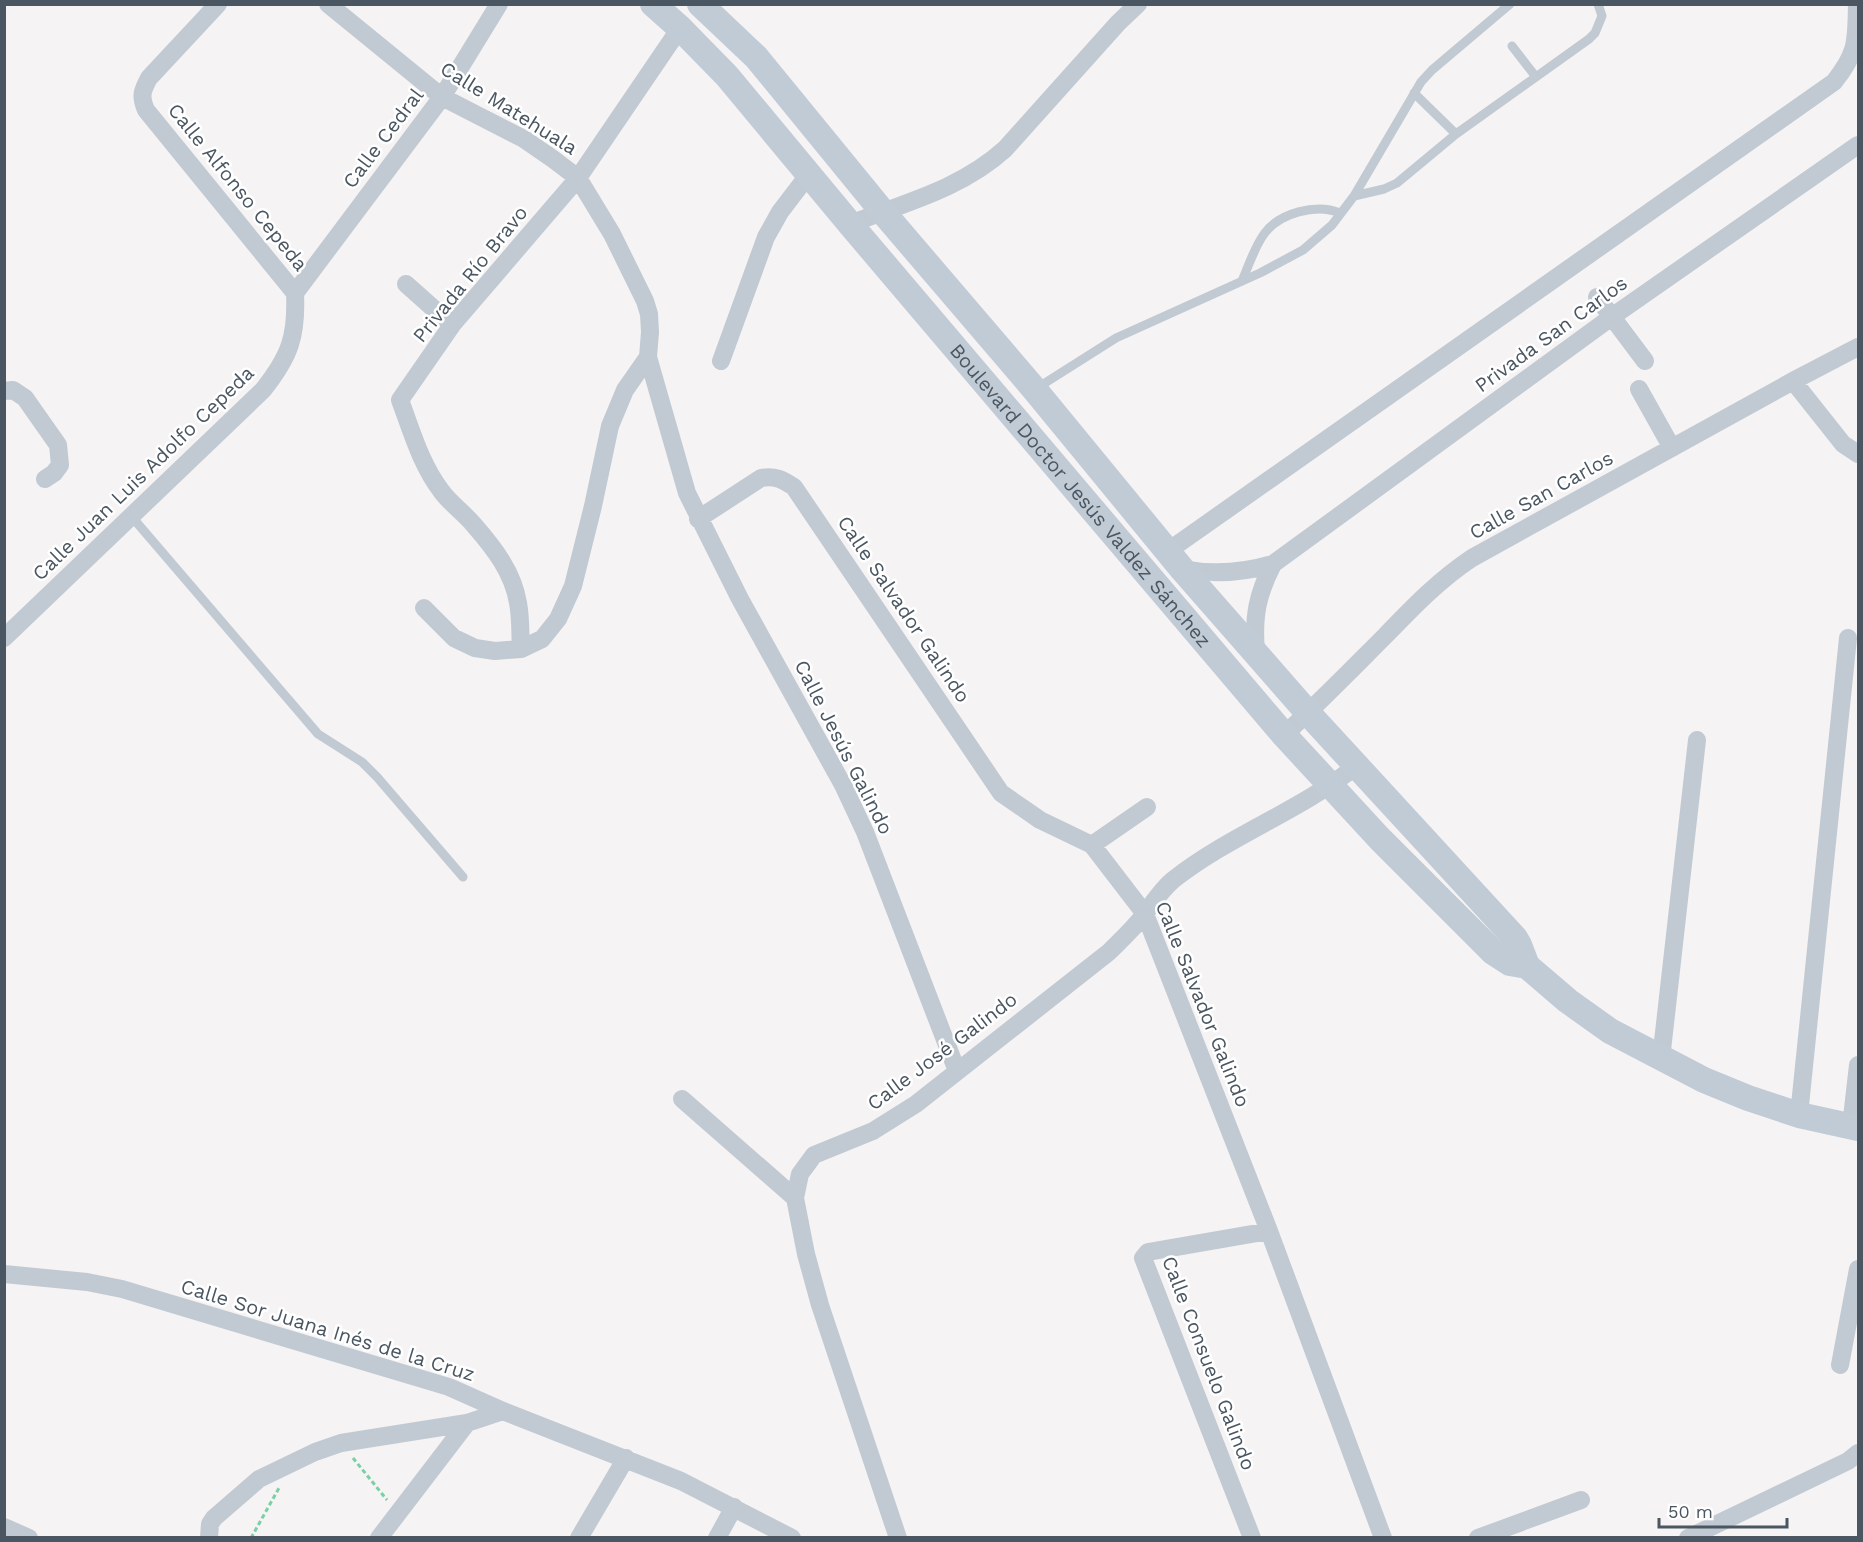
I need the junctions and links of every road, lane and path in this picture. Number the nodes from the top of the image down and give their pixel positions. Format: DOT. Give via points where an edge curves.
graph roads {
  1 [pos="218,4"];
  2 [pos="328,4"];
  3 [pos="499,4"];
  4 [pos="653,4"];
  5 [pos="700,4"];
  6 [pos="1138,4"];
  7 [pos="1510,4"];
  8 [pos="1598,4"];
  9 [pos="1857,4"];
  10 [pos="680,28"];
  11 [pos="1512,46"];
  12 [pos="1536,77"];
  13 [pos="1414,93"];
  14 [pos="442,97"];
  15 [pos="1456,134"];
  16 [pos="1858,145"];
  17 [pos="809,174"];
  18 [pos="578,178"];
  19 [pos="1354,196"];
  20 [pos="882,211"];
  21 [pos="1340,213"];
  22 [pos="849,224"];
  23 [pos="1242,281"];
  24 [pos="406,285"];
  25 [pos="295,293"];
  26 [pos="1597,297"];
  27 [pos="1613,316"];
  28 [pos="452,325"];
  29 [pos="1858,347"];
  30 [pos="648,357"];
  31 [pos="722,361"];
  32 [pos="1645,361"];
  33 [pos="1793,381"];
  34 [pos="1639,388"];
  35 [pos="1035,390"];
  36 [pos="4,391"];
  37 [pos="1672,448"];
  38 [pos="1858,454"];
  39 [pos="45,479"];
  40 [pos="132,517"];
  41 [pos="698,519"];
  42 [pos="1175,560"];
  43 [pos="1273,564"];
  44 [pos="424,608"];
  45 [pos="4,638"];
  46 [pos="1848,638"];
  47 [pos="521,649"];
  48 [pos="1256,652"];
  49 [pos="1308,713"];
  50 [pos="1284,735"];
  51 [pos="1697,740"];
  52 [pos="1356,766"];
  53 [pos="1330,786"];
  54 [pos="1148,807"];
  55 [pos="1092,845"];
  56 [pos="463,877"];
  57 [pos="1145,914"];
  58 [pos="1527,966"];
  59 [pos="1661,1059"];
  60 [pos="1858,1065"];
  61 [pos="957,1071"];
  62 [pos="682,1099"];
  63 [pos="1799,1114"];
  64 [pos="1855,1127"];
  65 [pos="795,1198"];
  66 [pos="1269,1231"];
  67 [pos="1858,1269"];
  68 [pos="4,1274"];
  69 [pos="1840,1365"];
  70 [pos="503,1411"];
  71 [pos="466,1423"];
  72 [pos="341,1443"];
  73 [pos="1858,1453"];
  74 [pos="626,1458"];
  75 [pos="295,1461"];
  76 [pos="1581,1500"];
  77 [pos="734,1507"];
  78 [pos="398,1513"];
  79 [pos="4,1527"];
  80 [pos="30,1538"];
  81 [pos="209,1538"];
  82 [pos="250,1538"];
  83 [pos="378,1538"];
  84 [pos="579,1538"];
  85 [pos="717,1538"];
  86 [pos="792,1538"];
  87 [pos="898,1538"];
  88 [pos="1252,1538"];
  89 [pos="1383,1538"];
  90 [pos="1479,1538"];
  91 [pos="1688,1538"];
  1 -- 25 [label="street, Calle Alfonso Cepeda" via="149,78 141,98 146,110"];
  2 -- 14 [label="street, Calle Matehuala"];
  3 -- 14 [label="street, Calle Cedral"];
  4 -- 10 [label="main road, Boulevard Doctor Jesús Valdez Sánchez"];
  5 -- 20 [label="main road, Boulevard Doctor Jesús Valdez Sánchez" via="756,57"];
  6 -- 20 [label="street" via="988,164 946,189"];
  7 -- 13 [label="lane" via="1432,70"];
  8 -- 12 [label="lane" via="1602,16 1595,33"];
  9 -- 42 [label="street" via="1853,54 1834,82"];
  10 -- 17 [label="main road, Boulevard Doctor Jesús Valdez Sánchez" via="727,76"];
  10 -- 18 [label="street, Privada Río Bravo"];
  11 -- 12 [label="lane"];
  12 -- 15 [label="lane"];
  13 -- 15 [label="lane"];
  13 -- 19 [label="lane"];
  14 -- 18 [label="street, Calle Matehuala" via="524,140"];
  14 -- 25 [label="street, Calle Cedral"];
  15 -- 19 [label="lane" via="1397,183"];
  16 -- 27 [label="street, Privada San Carlos"];
  17 -- 22 [label="main road, Boulevard Doctor Jesús Valdez Sánchez"];
  17 -- 31 [label="street" via="766,237"];
  18 -- 28 [label="street, Privada Río Bravo"];
  18 -- 30 [label="street, Calle Matehuala" via="612,234 645,301 650,332"];
  19 -- 21 [label="lane"];
  20 -- 22 [label="street"];
  20 -- 35 [label="main road, Boulevard Doctor Jesús Valdez Sánchez"];
  21 -- 23 [label="lane" via="1303,250"];
  21 -- 23 [label="lane" via="1320,208 1306,210 1274,224 1264,234"];
  22 -- 50 [label="main road, Boulevard Doctor Jesús Valdez Sánchez"];
  23 -- 35 [label="lane" via="1116,338"];
  24 -- 28 [label="street"];
  25 -- 40 [label="street, Calle Juan Luis Adolfo Cepeda" via="292,338 278,370 263,390"];
  26 -- 27 [label="street"];
  27 -- 32 [label="street"];
  27 -- 43 [label="street, Privada San Carlos"];
  28 -- 47 [label="street, Privada Río Bravo" via="400,400 431,477 505,565 519,604"];
  29 -- 33 [label="street, Calle San Carlos"];
  30 -- 41 [label="street, Calle Matehuala"];
  30 -- 47 [label="street" via="625,390 610,426 573,586 558,619 542,639"];
  33 -- 37 [label="street, Calle San Carlos"];
  33 -- 38 [label="street" via="1843,444"];
  34 -- 37 [label="street"];
  35 -- 42 [label="main road, Boulevard Doctor Jesús Valdez Sánchez"];
  36 -- 39 [label="street" via="13,390 25,398 58,445 60,465"];
  37 -- 49 [label="street, Calle San Carlos" via="1454,570"];
  40 -- 45 [label="street, Calle Juan Luis Adolfo Cepeda"];
  40 -- 56 [label="lane" via="318,734 362,762"];
  41 -- 55 [label="street, Calle Salvador Galindo" via="761,478 780,478 794,487 1001,793 1040,820"];
  41 -- 61 [label="street, Calle Jesús Galindo" via="843,785 865,832"];
  42 -- 43 [label="street, Privada San Carlos" via="1204,573 1251,570"];
  42 -- 48 [label="main road, Boulevard Doctor Jesús Valdez Sánchez"];
  43 -- 48 [label="street" via="1256,606"];
  44 -- 47 [label="street" via="454,638 475,648"];
  46 -- 63 [label="street"];
  48 -- 49 [label="main road, Boulevard Doctor Jesús Valdez Sánchez"];
  49 -- 50 [label="street, Calle San Carlos"];
  49 -- 52 [label="main road, Boulevard Doctor Jesús Valdez Sánchez"];
  50 -- 53 [label="main road, Boulevard Doctor Jesús Valdez Sánchez"];
  51 -- 59 [label="street"];
  52 -- 53 [label="street, Calle José Galindo"];
  52 -- 58 [label="main road, Boulevard Doctor Jesús Valdez Sánchez" via="1515,938"];
  53 -- 57 [label="street, Calle José Galindo" via="1240,836 1174,880"];
  53 -- 58 [label="main road, Boulevard Doctor Jesús Valdez Sánchez" via="1493,952 1510,963"];
  54 -- 55 [label="street"];
  55 -- 57 [label="street, Calle Salvador Galindo"];
  57 -- 61 [label="street, Calle José Galindo" via="1109,952"];
  57 -- 66 [label="street, Calle Salvador Galindo"];
  58 -- 59 [label="main road, Boulevard Doctor Jesús Valdez Sánchez" via="1610,1031"];
  59 -- 63 [label="main road, Boulevard Doctor Jesús Valdez Sánchez" via="1748,1098"];
  60 -- 64 [label="street"];
  61 -- 65 [label="street, Calle José Galindo" via="898,1117 814,1155 800,1174"];
  62 -- 65 [label="street"];
  63 -- 64 [label="main road, Boulevard Doctor Jesús Valdez Sánchez"];
  65 -- 87 [label="street, Calle José Galindo" via="820,1305"];
  66 -- 88 [label="street, Calle Consuelo Galindo" via="1148,1252 1143,1258"];
  66 -- 89 [label="street, Calle Salvador Galindo"];
  67 -- 69 [label="street"];
  68 -- 70 [label="street, Calle Sor Juana Inés de la Cruz" via="122,1289 448,1387"];
  70 -- 71 [label="street"];
  70 -- 74 [label="street, Calle Sor Juana Inés de la Cruz"];
  71 -- 72 [label="street"];
  71 -- 78 [label="street"];
  72 -- 75 [label="street"];
  72 -- 78 [label="path"];
  73 -- 91 [label="street"];
  74 -- 77 [label="street, Calle Sor Juana Inés de la Cruz"];
  74 -- 84 [label="street"];
  75 -- 81 [label="street" via="259,1479 214,1518"];
  75 -- 82 [label="path"];
  76 -- 90 [label="street"];
  77 -- 85 [label="street"];
  77 -- 86 [label="street, Calle Sor Juana Inés de la Cruz"];
  78 -- 83 [label="street"];
  79 -- 80 [label="street"];
}
